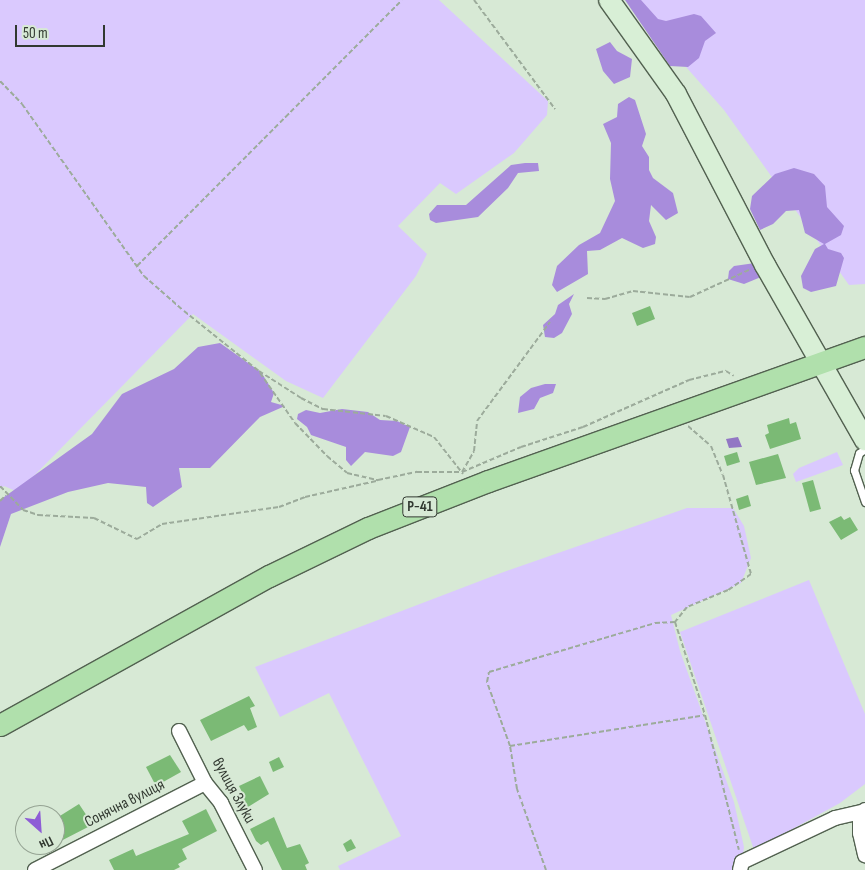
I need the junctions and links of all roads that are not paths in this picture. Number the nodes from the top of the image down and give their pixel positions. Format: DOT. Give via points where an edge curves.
graph roads {
  1 [pos="609,0"];
  2 [pos="865,347"];
  3 [pos="820,363"];
  4 [pos="865,440"];
  5 [pos="865,449"];
  6 [pos="865,502"];
  7 [pos="0,724"];
  8 [pos="179,731"];
  9 [pos="205,783"];
  10 [pos="865,811"];
  11 [pos="865,855"];
  12 [pos="741,866"];
  13 [pos="35,870"];
  14 [pos="254,870"];
  1 -- 3 [label="street" via="676,94"];
  2 -- 3 [label="main road, Р-41"];
  3 -- 4 [label="street"];
  3 -- 7 [label="main road, Р-41" via="684,411 465,480 320,550"];
  5 -- 6 [label="lane" via="859,453 854,470"];
  8 -- 9 [label="street, вулиця Злуки"];
  9 -- 13 [label="street, Сонячна вулиця"];
  9 -- 14 [label="street, вулиця Злуки" via="221,803"];
  10 -- 11 [label="street" via="860,833"];
  10 -- 12 [label="street" via="835,818"];
}
